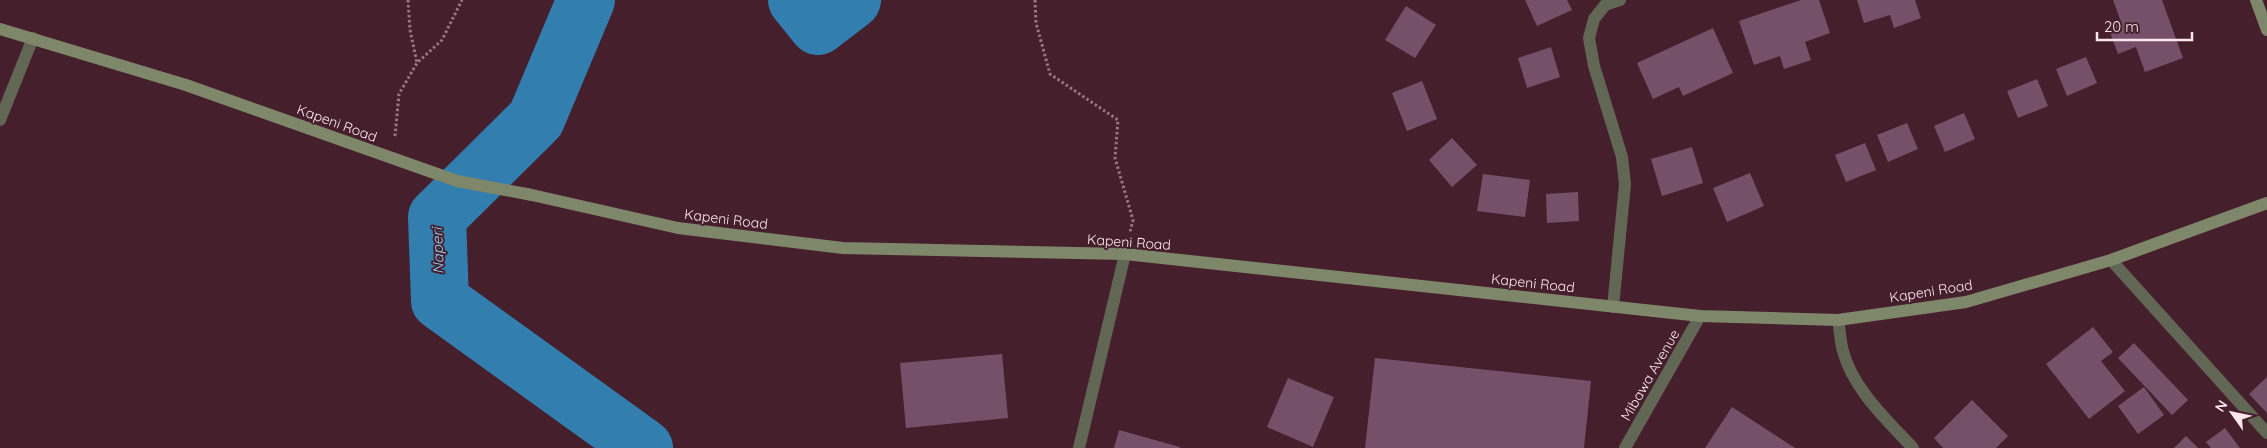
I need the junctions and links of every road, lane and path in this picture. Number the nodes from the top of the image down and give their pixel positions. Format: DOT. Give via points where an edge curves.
graph roads {
  1 [pos="408,0"];
  2 [pos="462,0"];
  3 [pos="1036,0"];
  4 [pos="1620,0"];
  5 [pos="2256,0"];
  6 [pos="0,29"];
  7 [pos="2267,30"];
  8 [pos="32,38"];
  9 [pos="417,63"];
  10 [pos="0,120"];
  11 [pos="393,159"];
  12 [pos="2267,203"];
  13 [pos="1125,254"];
  14 [pos="2111,260"];
  15 [pos="1613,306"];
  16 [pos="1700,316"];
  17 [pos="1838,320"];
  18 [pos="2267,433"];
  19 [pos="1079,448"];
  20 [pos="1625,448"];
  21 [pos="1913,448"];
  1 -- 9 [label="path"];
  2 -- 9 [label="path" via="442,40"];
  3 -- 13 [label="path" via="1036,23 1050,74 1118,120 1115,158 1133,220"];
  4 -- 15 [label="street" via="1606,5 1594,19 1589,38 1594,66 1622,157 1625,184"];
  5 -- 7 [label="main road"];
  6 -- 8 [label="main road, Kapeni Road"];
  8 -- 10 [label="street"];
  8 -- 11 [label="main road, Kapeni Road" via="186,85"];
  9 -- 11 [label="path" via="399,94"];
  11 -- 13 [label="main road, Kapeni Road" via="457,182 532,195 678,228 843,248"];
  12 -- 14 [label="main road, Kapeni Road"];
  13 -- 15 [label="main road, Kapeni Road"];
  13 -- 19 [label="street"];
  14 -- 17 [label="main road, Kapeni Road" via="1966,302"];
  14 -- 18 [label="street"];
  15 -- 16 [label="main road, Kapeni Road"];
  16 -- 17 [label="main road, Kapeni Road"];
  16 -- 20 [label="street, Mibawa Avenue"];
  17 -- 21 [label="street" via="1843,351 1855,378 1879,412"];
}
